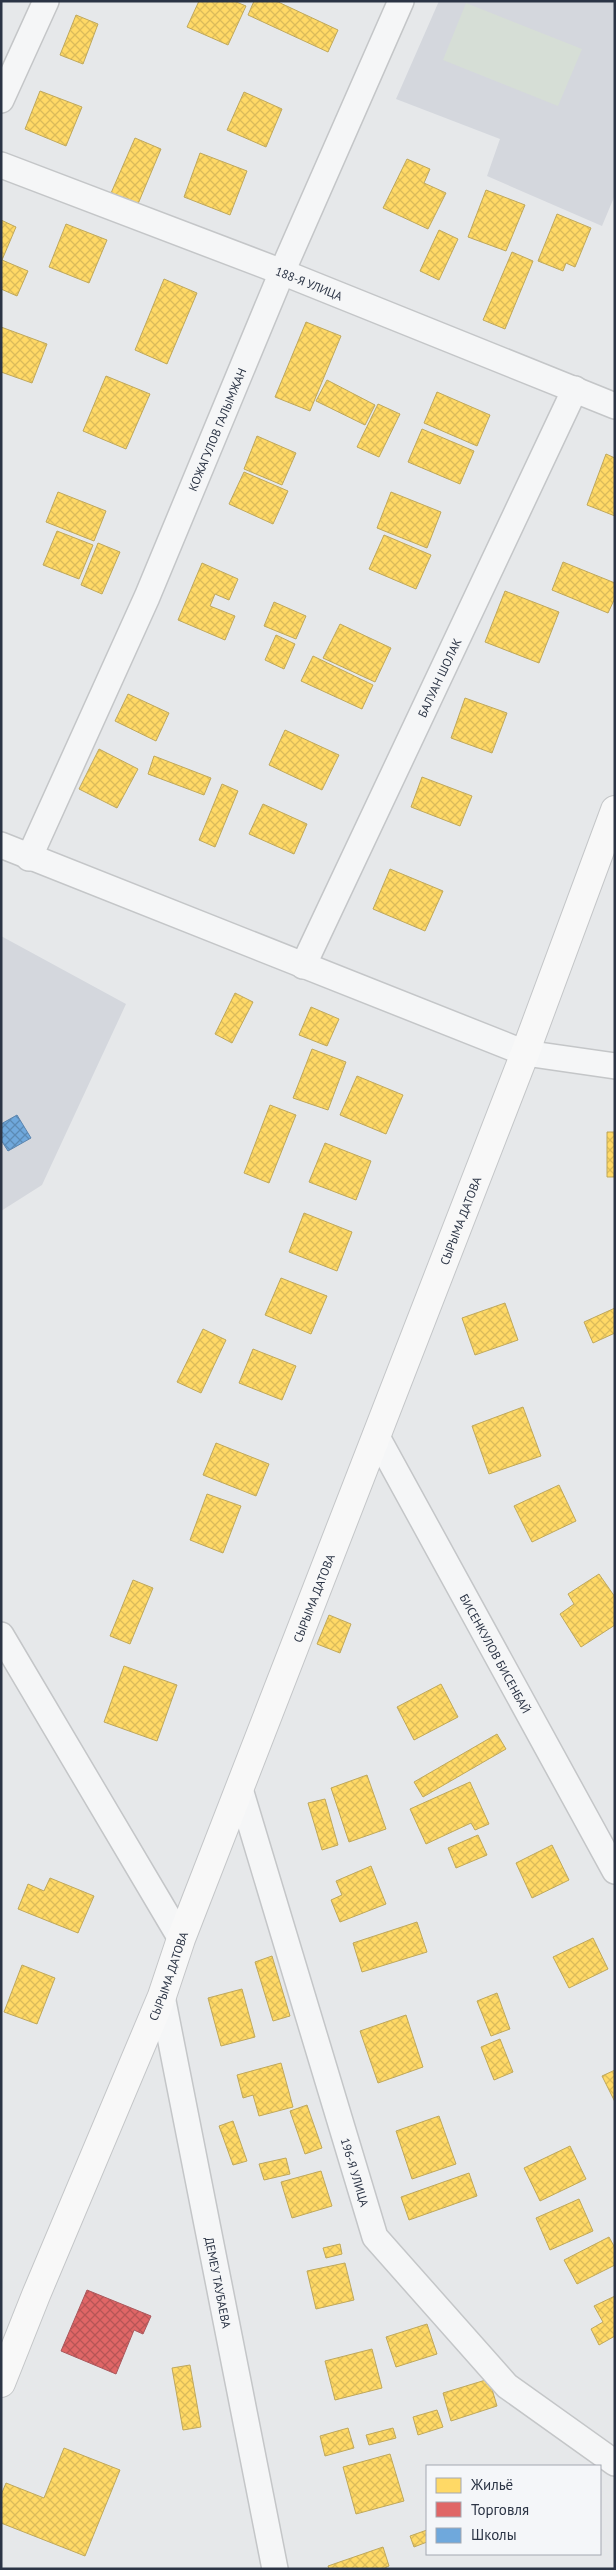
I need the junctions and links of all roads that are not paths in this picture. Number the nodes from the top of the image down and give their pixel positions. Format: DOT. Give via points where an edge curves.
graph roads {
  1 [pos="46,1"];
  2 [pos="401,1"];
  3 [pos="1,100"];
  4 [pos="1,165"];
  5 [pos="282,272"];
  6 [pos="575,389"];
  7 [pos="615,406"];
  8 [pos="615,810"];
  9 [pos="1,845"];
  10 [pos="29,858"];
  11 [pos="303,966"];
  12 [pos="526,1053"];
  13 [pos="615,1066"];
  14 [pos="376,1435"];
  15 [pos="1,1635"];
  16 [pos="240,1789"];
  17 [pos="615,1871"];
  18 [pos="181,1939"];
  19 [pos="162,1996"];
  20 [pos="1,2383"];
  21 [pos="615,2463"];
  22 [pos="275,2569"];
  1 -- 3 [label="street"];
  2 -- 5 [label="street, КОЖАГУЛОВ ГАЛЫМЖАН"];
  4 -- 5 [label="street, 188-Я УЛИЦА"];
  5 -- 6 [label="street, 188-Я УЛИЦА"];
  5 -- 10 [label="street, КОЖАГУЛОВ ГАЛЫМЖАН" via="147,597"];
  6 -- 7 [label="street, 188-Я УЛИЦА"];
  6 -- 11 [label="street, БАЛУАН ШОЛАК"];
  8 -- 12 [label="street, СЫРЫМА ДАТОВА"];
  9 -- 10 [label="street"];
  10 -- 11 [label="street"];
  11 -- 12 [label="street"];
  12 -- 13 [label="street"];
  12 -- 14 [label="street, СЫРЫМА ДАТОВА"];
  14 -- 16 [label="street, СЫРЫМА ДАТОВА"];
  14 -- 17 [label="street, БИСЕНКУЛОВ БИСЕНБАЙ"];
  15 -- 18 [label="street"];
  16 -- 18 [label="street, СЫРЫМА ДАТОВА"];
  16 -- 21 [label="street, 196-Я УЛИЦА" via="375,2237 506,2386"];
  18 -- 19 [label="street, СЫРЫМА ДАТОВА"];
  19 -- 20 [label="street, СЫРЫМА ДАТОВА"];
  19 -- 22 [label="street, ДЕМЕУ ТАУБАЕВА"];
}
